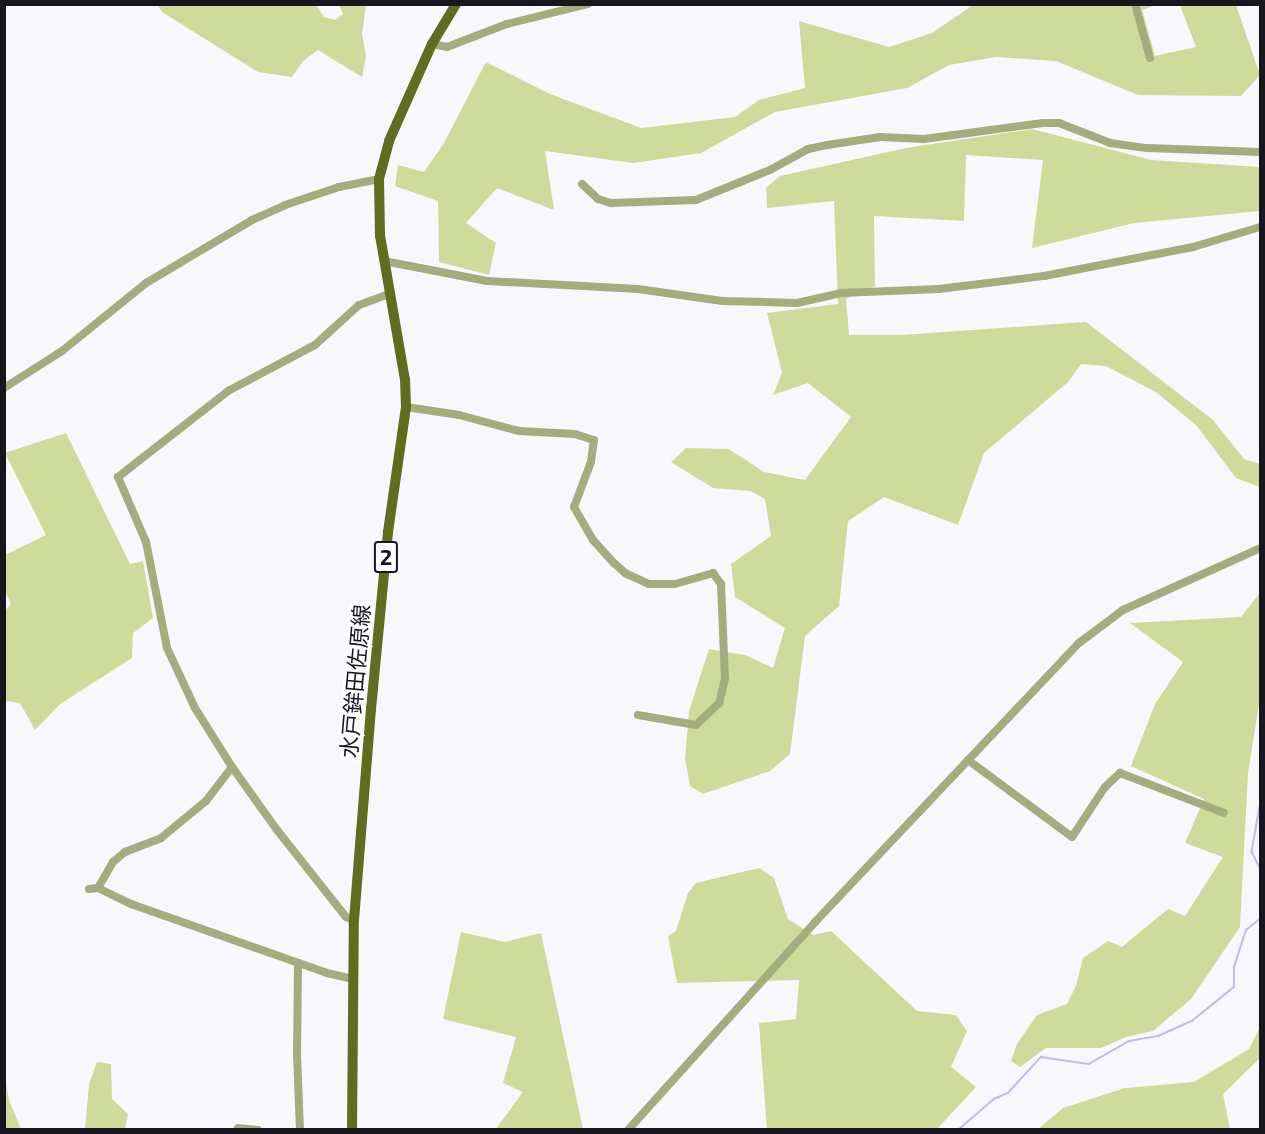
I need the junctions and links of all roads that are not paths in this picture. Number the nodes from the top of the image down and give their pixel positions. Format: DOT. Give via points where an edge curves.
graph roads {
  1 [pos="456,4"];
  2 [pos="588,4"];
  3 [pos="1135,4"];
  4 [pos="432,44"];
  5 [pos="1150,58"];
  6 [pos="1260,152"];
  7 [pos="379,179"];
  8 [pos="582,184"];
  9 [pos="1260,227"];
  10 [pos="384,261"];
  11 [pos="389,294"];
  12 [pos="4,388"];
  13 [pos="406,407"];
  14 [pos="1260,548"];
  15 [pos="638,715"];
  16 [pos="968,760"];
  17 [pos="232,766"];
  18 [pos="1224,813"];
  19 [pos="354,920"];
  20 [pos="298,963"];
  21 [pos="354,979"];
  22 [pos="238,1128"];
  23 [pos="258,1130"];
  24 [pos="300,1130"];
  25 [pos="352,1130"];
  26 [pos="628,1130"];
  1 -- 4 [label="main road, 水戸鉾田佐原線 / 2"];
  2 -- 4 [label="street" via="507,24 447,47"];
  3 -- 5 [label="street"];
  4 -- 7 [label="main road, 水戸鉾田佐原線 / 2" via="389,141"];
  6 -- 8 [label="street" via="1110,143 1059,123 1043,123 924,139 880,136 808,149 770,170 696,200 611,203 598,199"];
  7 -- 10 [label="main road, 水戸鉾田佐原線 / 2"];
  7 -- 12 [label="street" via="339,187 252,220 146,282 62,351"];
  9 -- 10 [label="street" via="1193,247 1044,276 939,288 841,293 797,303 722,301 638,289 487,280"];
  10 -- 11 [label="main road, 水戸鉾田佐原線 / 2"];
  11 -- 13 [label="main road, 水戸鉾田佐原線 / 2" via="405,380"];
  11 -- 17 [label="street" via="359,305 315,345 228,391 118,477 146,542 167,648 195,708"];
  13 -- 15 [label="street" via="519,430 575,434 594,440 591,462 574,507 593,540 625,573 649,584 675,584 713,573 721,584 725,678 719,703 696,725"];
  13 -- 19 [label="main road, 水戸鉾田佐原線 / 2" via="388,532 370,709"];
  14 -- 16 [label="street" via="1123,610 1095,630"];
  16 -- 18 [label="street" via="1072,837 1105,787 1120,773"];
  16 -- 26 [label="street"];
  17 -- 19 [label="street" via="277,830 346,917"];
  17 -- 20 [label="street" via="206,801 160,838 125,852 93,888"];
  19 -- 21 [label="main road, 水戸鉾田佐原線 / 2"];
  20 -- 21 [label="street"];
  20 -- 24 [label="street"];
  21 -- 25 [label="main road, 水戸鉾田佐原線 / 2"];
  22 -- 23 [label="street"];
}
